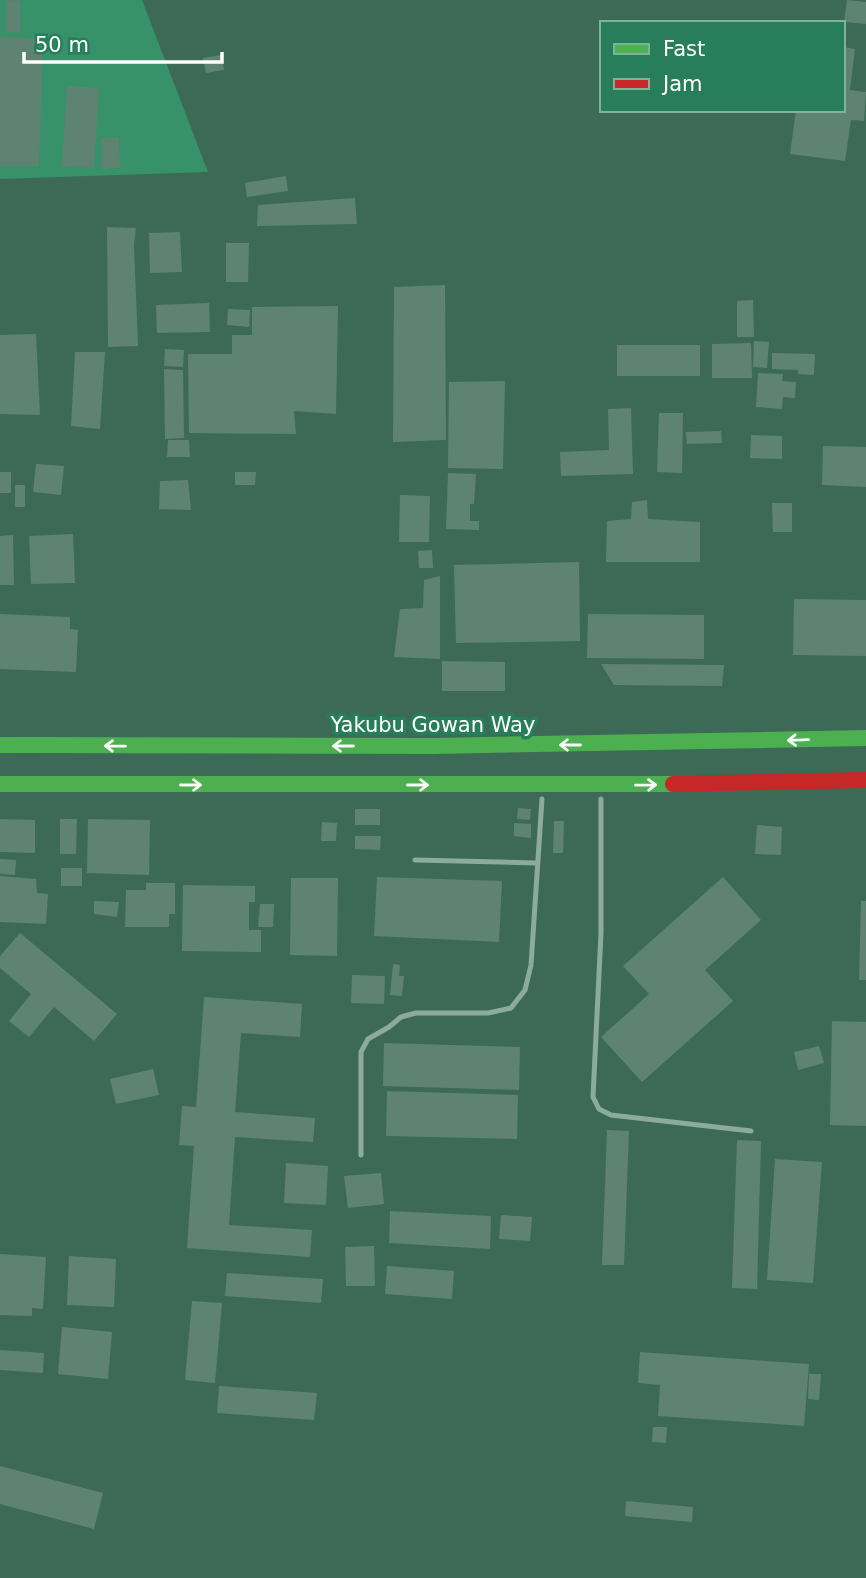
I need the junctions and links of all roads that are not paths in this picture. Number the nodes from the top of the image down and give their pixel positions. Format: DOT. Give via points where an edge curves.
graph roads {
  1 [pos="866,738"];
  2 [pos="0,745"];
  3 [pos="866,780"];
  4 [pos="0,785"];
  5 [pos="601,785"];
  6 [pos="543,786"];
  7 [pos="415,860"];
  8 [pos="537,863"];
  9 [pos="751,1131"];
  10 [pos="361,1155"];
  1 -- 2 [label="street, Yakubu Gowan Way, one-way" via="592,745"];
  5 -- 3 [label="street, one-way"];
  4 -- 6 [label="street, one-way"];
  5 -- 6 [label="street"];
  5 -- 9 [label="lane" via="601,933 593,1097 599,1109 611,1115"];
  6 -- 8 [label="lane"];
  7 -- 8 [label="lane"];
  8 -- 10 [label="lane" via="531,965 525,990 511,1008 488,1013 416,1013 401,1017 368,1039 361,1052"];
}
